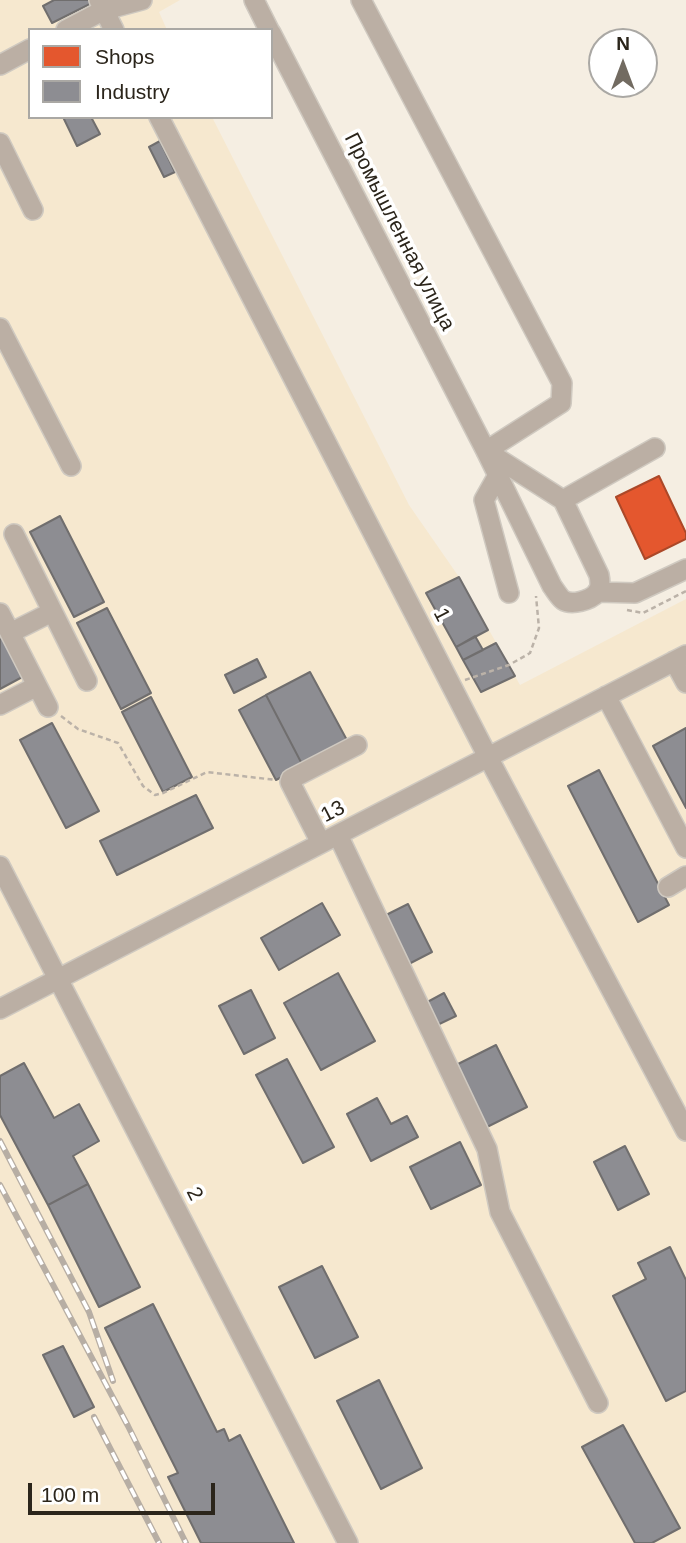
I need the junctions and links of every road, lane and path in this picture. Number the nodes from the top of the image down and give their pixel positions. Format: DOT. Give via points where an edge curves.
graph roads {
  1 [pos="142,0"];
  2 [pos="254,0"];
  3 [pos="361,0"];
  4 [pos="106,3"];
  5 [pos="69,28"];
  6 [pos="113,28"];
  7 [pos="268,28"];
  8 [pos="273,38"];
  9 [pos="28,50"];
  10 [pos="0,65"];
  11 [pos="160,119"];
  12 [pos="0,143"];
  13 [pos="33,210"];
  14 [pos="0,328"];
  15 [pos="655,448"];
  16 [pos="486,451"];
  17 [pos="71,466"];
  18 [pos="496,477"];
  19 [pos="563,500"];
  20 [pos="14,534"];
  21 [pos="686,569"];
  22 [pos="597,592"];
  23 [pos="509,593"];
  24 [pos="536,596"];
  25 [pos="52,612"];
  26 [pos="0,613"];
  27 [pos="10,633"];
  28 [pos="680,658"];
  29 [pos="472,676"];
  30 [pos="88,681"];
  31 [pos="686,684"];
  32 [pos="37,686"];
  33 [pos="606,696"];
  34 [pos="0,705"];
  35 [pos="48,707"];
  36 [pos="357,745"];
  37 [pos="488,757"];
  38 [pos="290,782"];
  39 [pos="330,839"];
  40 [pos="686,848"];
  41 [pos="0,866"];
  42 [pos="686,876"];
  43 [pos="668,887"];
  44 [pos="58,979"];
  45 [pos="0,1009"];
  46 [pos="686,1131"];
  47 [pos="598,1403"];
  48 [pos="348,1543"];
  1 -- 4 [label="street"];
  2 -- 7 [label="street, Промышленная улица"];
  3 -- 16 [label="street" via="562,383 561,403"];
  4 -- 5 [label="street"];
  4 -- 6 [label="street"];
  8 -- 16 [label="street, Промышленная улица"];
  9 -- 10 [label="street"];
  11 -- 37 [label="street, 1"];
  12 -- 13 [label="street"];
  14 -- 17 [label="street"];
  15 -- 19 [label="street"];
  16 -- 18 [label="street, Промышленная улица"];
  16 -- 19 [label="street"];
  18 -- 22 [label="street, Промышленная улица" via="562,600 582,601"];
  18 -- 23 [label="street" via="484,500"];
  19 -- 22 [label="street" via="599,575"];
  20 -- 25 [label="street"];
  21 -- 22 [label="street" via="635,593"];
  24 -- 29 [label="path" via="539,628 530,653"];
  25 -- 27 [label="street"];
  25 -- 30 [label="street"];
  26 -- 27 [label="street"];
  27 -- 32 [label="street"];
  28 -- 31 [label="street"];
  28 -- 33 [label="street, 13"];
  32 -- 34 [label="street"];
  32 -- 35 [label="street"];
  33 -- 37 [label="street, 13"];
  33 -- 40 [label="street"];
  35 -- 38 [label="path" via="78,729 118,743 143,786 155,795 213,771"];
  36 -- 38 [label="street"];
  37 -- 39 [label="street, 13"];
  37 -- 46 [label="street, 1"];
  38 -- 39 [label="street"];
  39 -- 44 [label="street, 13"];
  39 -- 47 [label="street" via="487,1149 500,1212"];
  41 -- 44 [label="street, 2"];
  42 -- 43 [label="street"];
  44 -- 45 [label="street, 13"];
  44 -- 48 [label="street, 2"];
}
